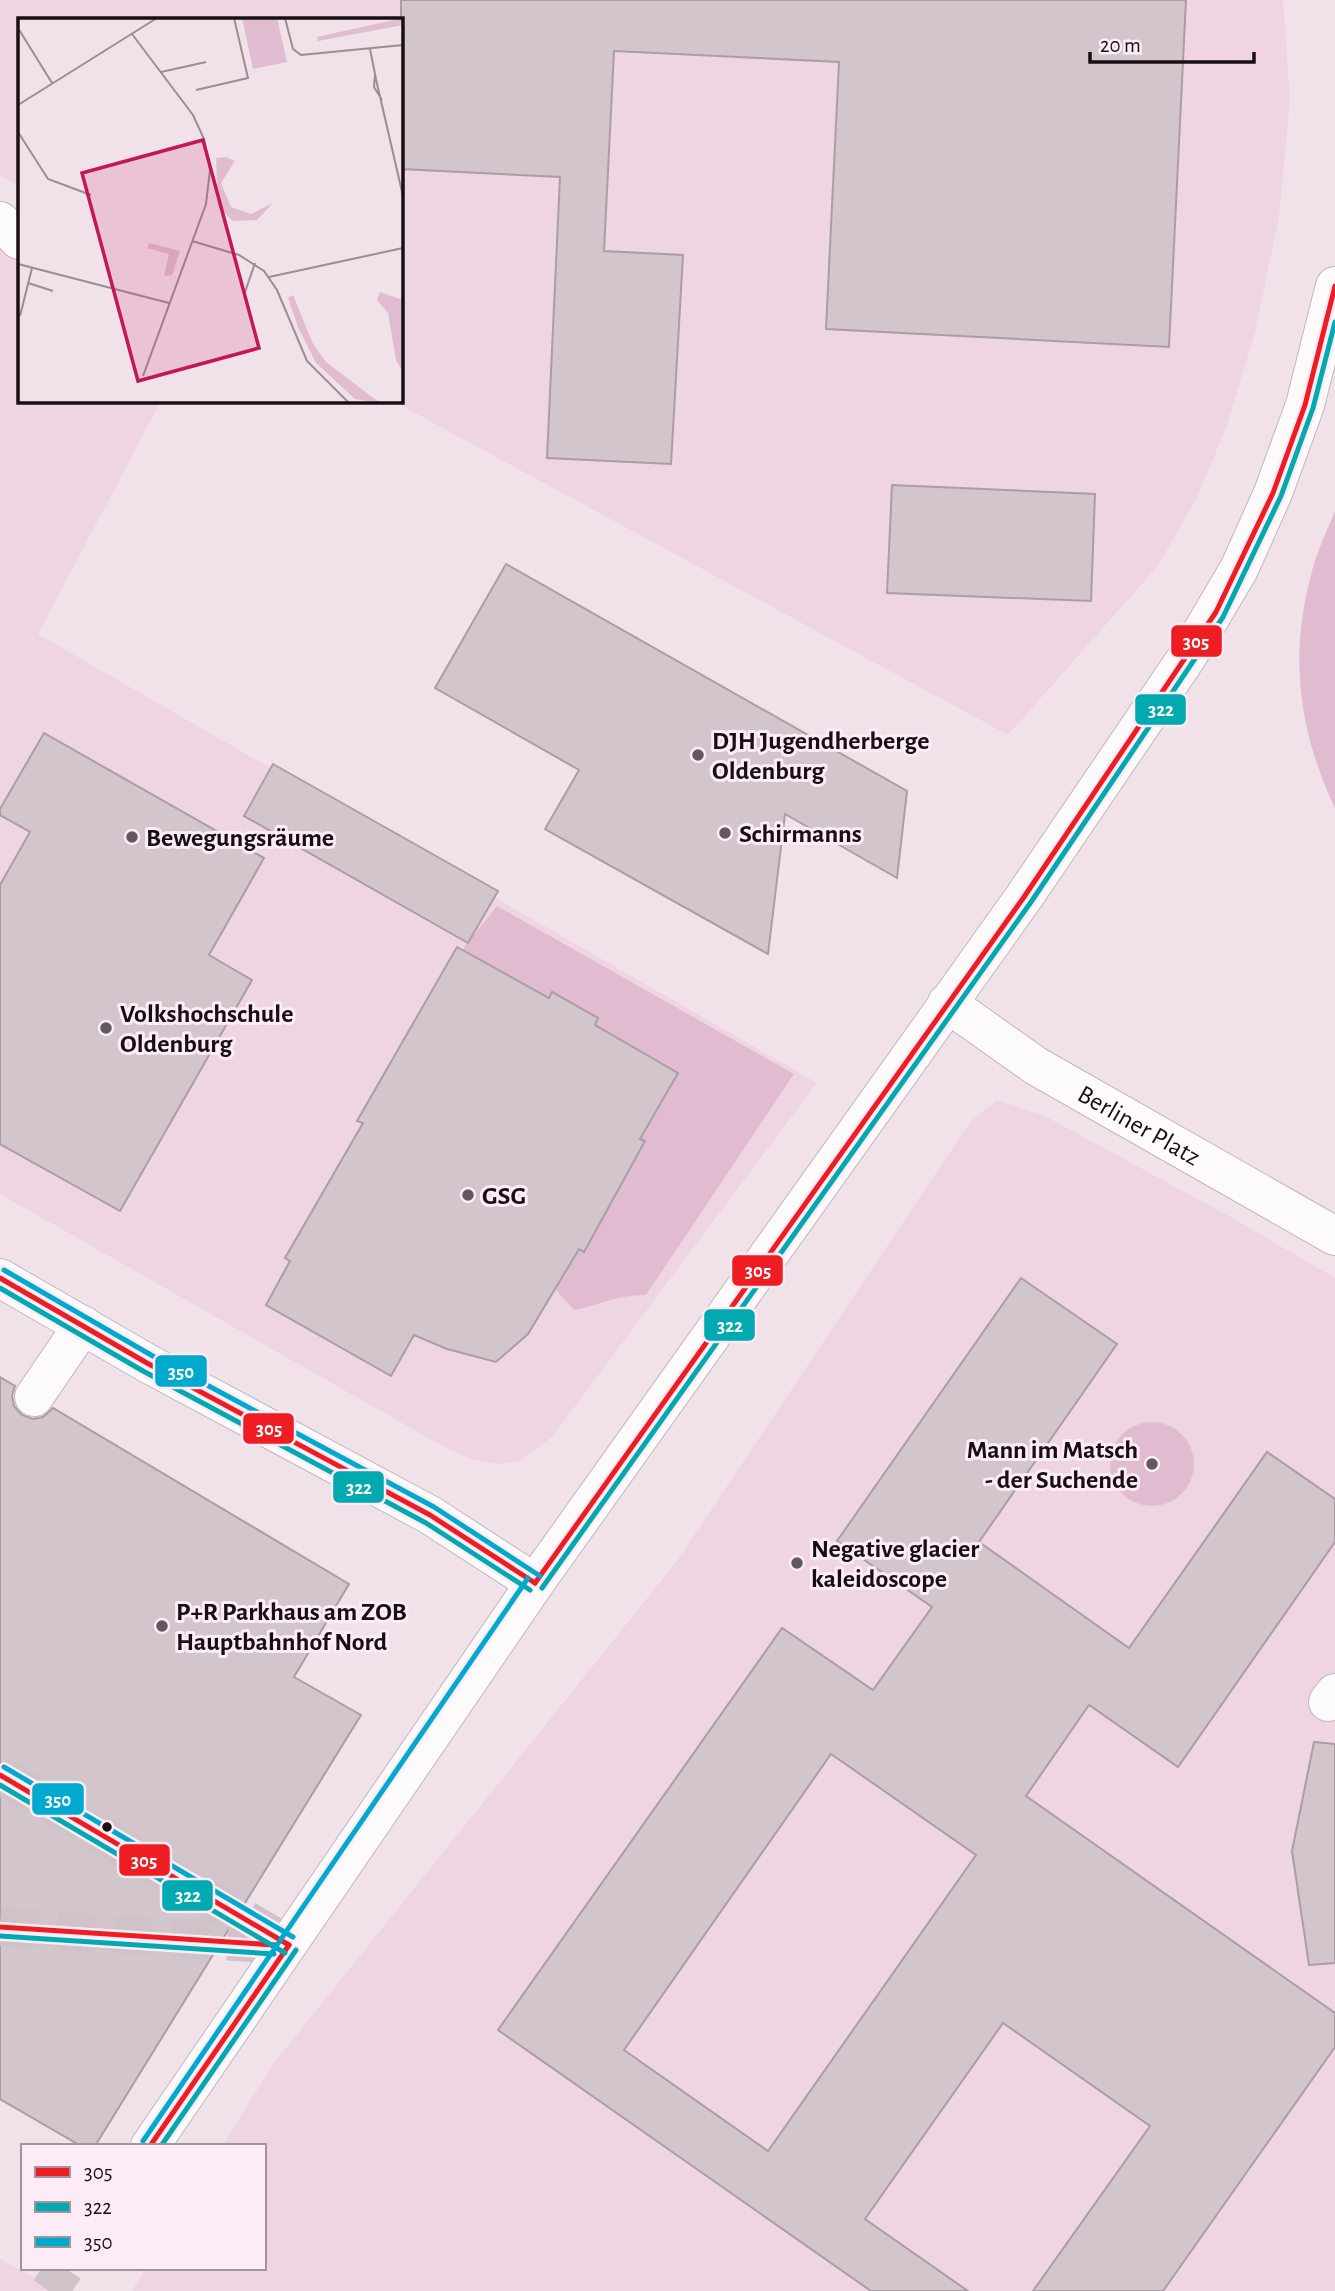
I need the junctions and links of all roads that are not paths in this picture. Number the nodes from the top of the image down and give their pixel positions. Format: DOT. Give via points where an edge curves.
graph roads {
  1 [pos="0,221"];
  2 [pos="18,239"];
  3 [pos="1335,286"];
  4 [pos="947,1003"];
  5 [pos="1335,1236"];
  6 [pos="0,1278"];
  7 [pos="83,1325"];
  8 [pos="34,1397"];
  9 [pos="535,1583"];
  10 [pos="151,2144"];
  1 -- 2 [label="street"];
  3 -- 4 [label="street" via="1304,405 1273,493 1233,579 1187,657"];
  4 -- 5 [label="street, Berliner Platz" via="1036,1066"];
  4 -- 9 [label="street"];
  6 -- 7 [label="street"];
  7 -- 8 [label="street"];
  7 -- 9 [label="street" via="430,1514"];
  9 -- 10 [label="street"];
}
